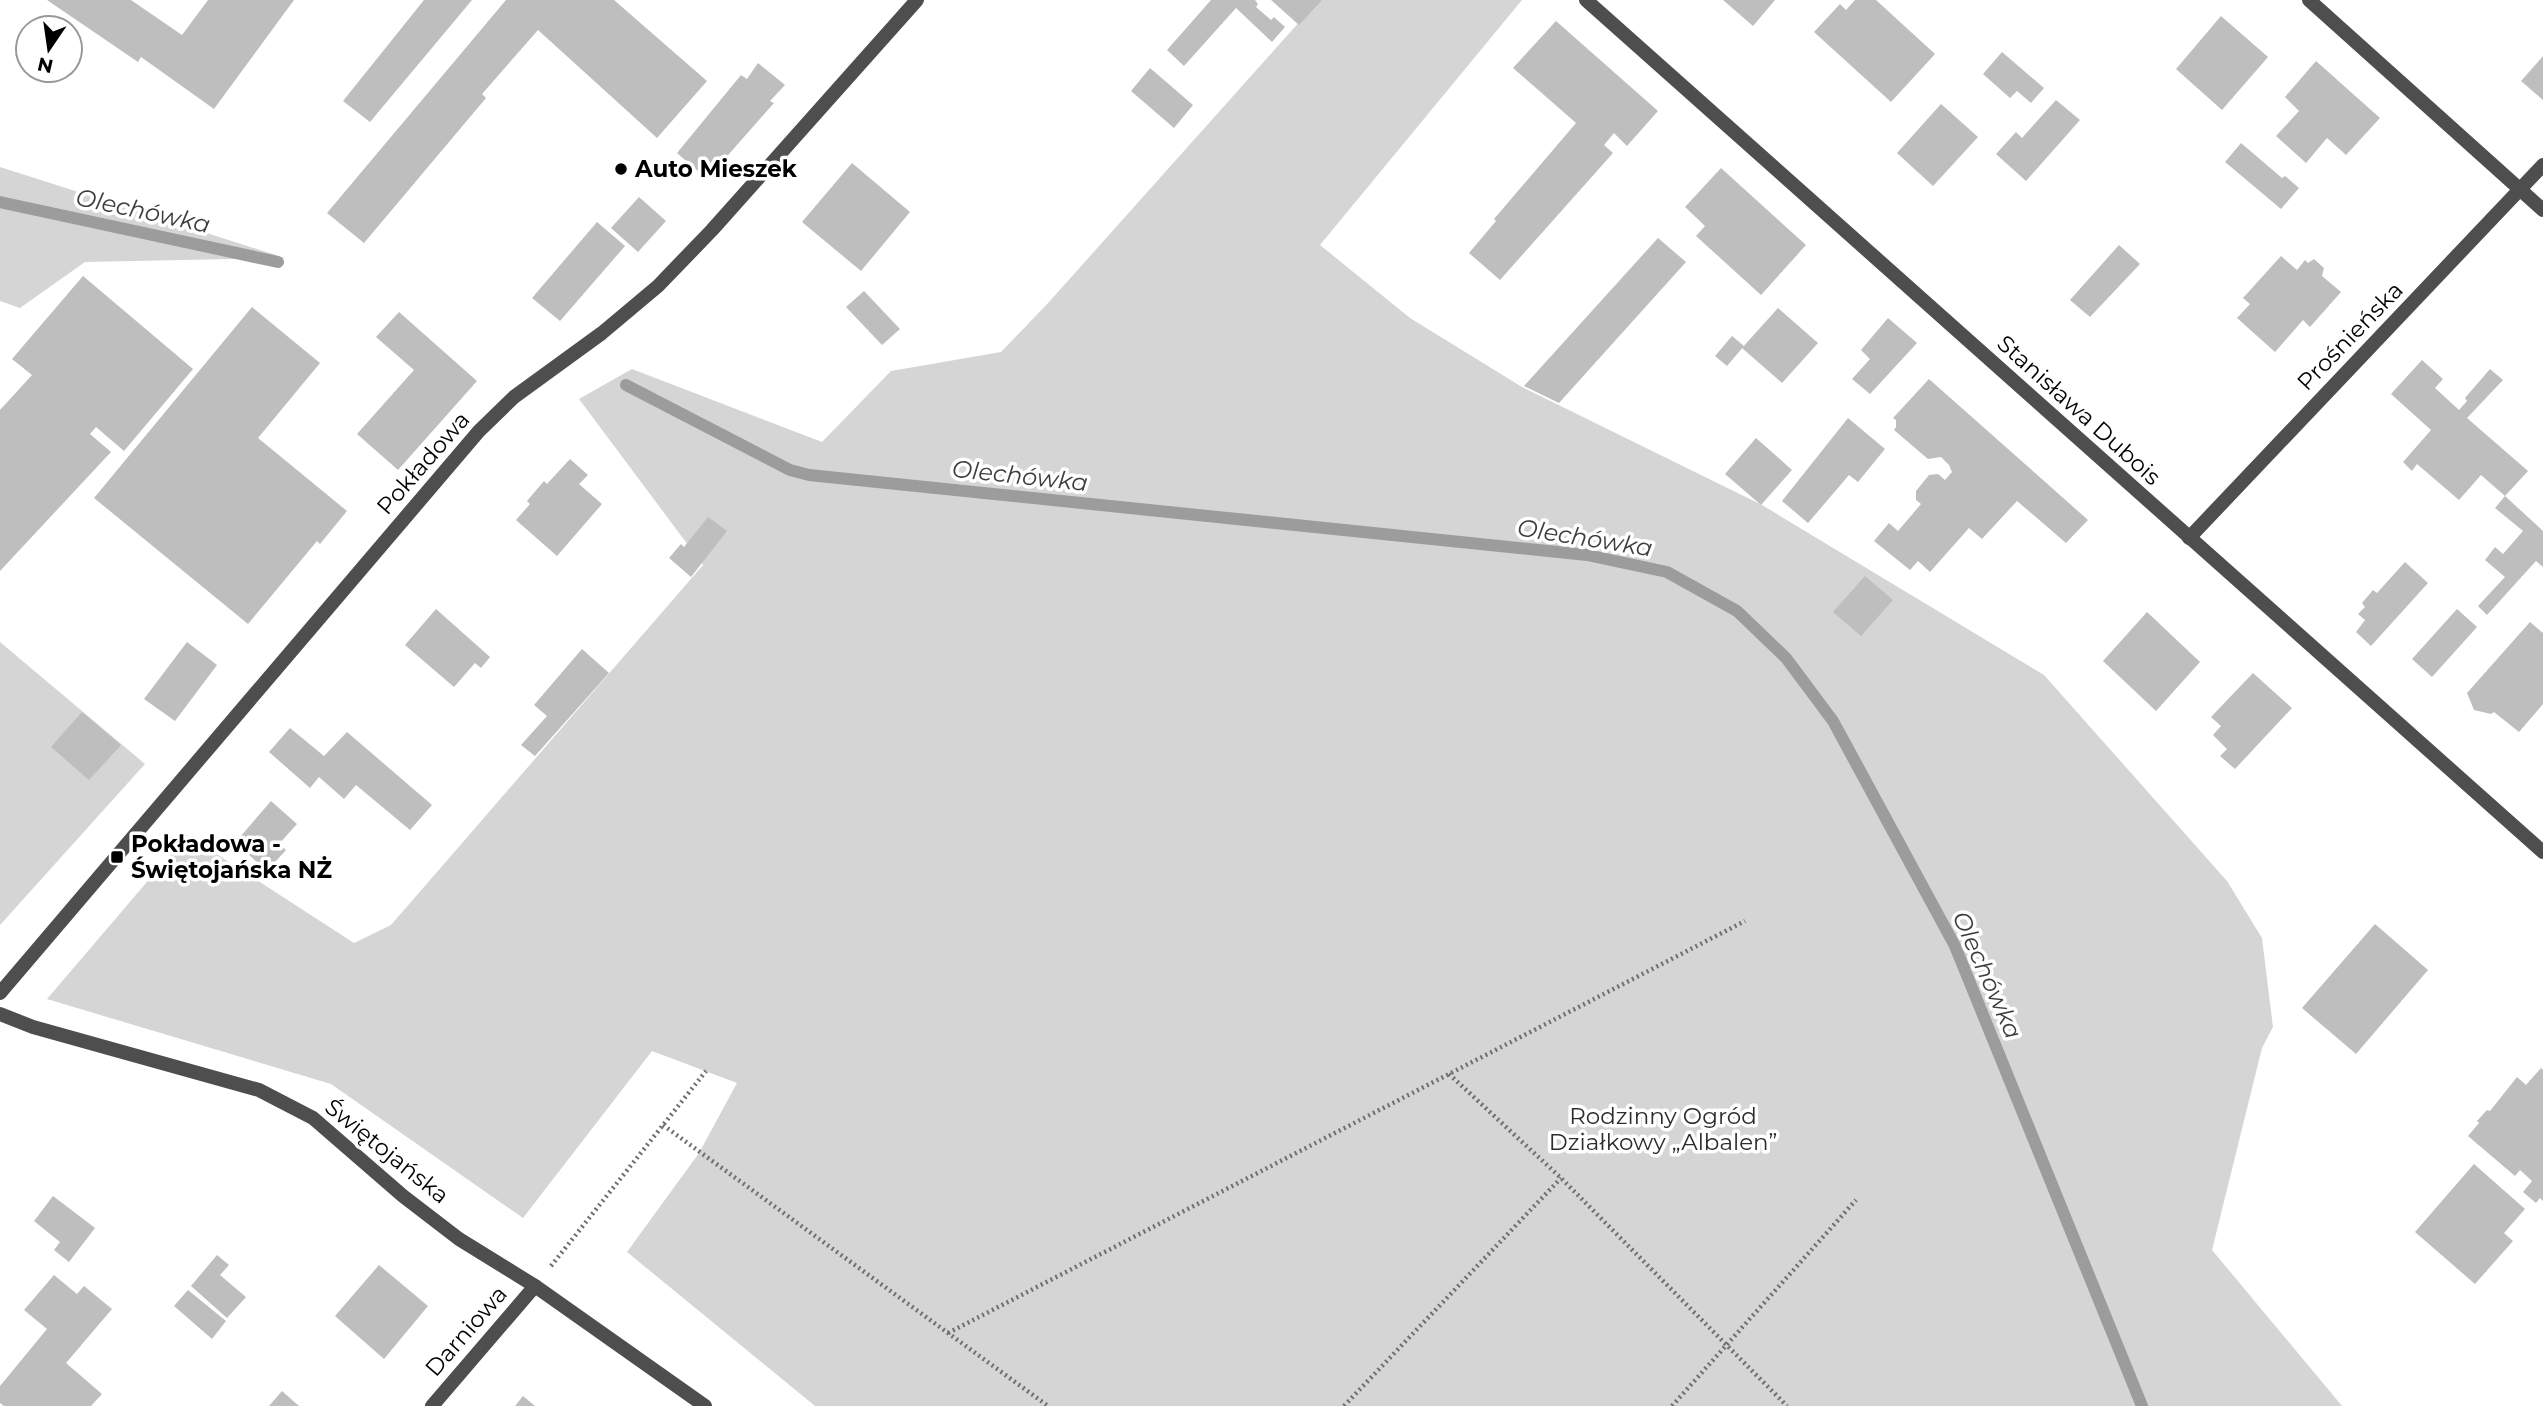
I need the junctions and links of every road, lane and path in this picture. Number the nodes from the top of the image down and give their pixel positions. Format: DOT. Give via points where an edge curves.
graph roads {
  1 [pos="916,0"];
  2 [pos="1586,0"];
  3 [pos="2309,0"];
  4 [pos="2543,165"];
  5 [pos="2520,189"];
  6 [pos="2543,210"];
  7 [pos="2189,538"];
  8 [pos="2543,852"];
  9 [pos="1745,921"];
  10 [pos="0,993"];
  11 [pos="0,1014"];
  12 [pos="706,1071"];
  13 [pos="1449,1074"];
  14 [pos="663,1125"];
  15 [pos="1561,1178"];
  16 [pos="1856,1200"];
  17 [pos="535,1286"];
  18 [pos="948,1333"];
  19 [pos="1727,1345"];
  20 [pos="432,1406"];
  21 [pos="705,1406"];
  22 [pos="1048,1406"];
  23 [pos="1344,1406"];
  24 [pos="1672,1406"];
  25 [pos="1787,1406"];
  1 -- 10 [label="street, Pokładowa" via="658,286 513,397 479,431"];
  2 -- 7 [label="street, Stanisława Dubois"];
  3 -- 5 [label="street"];
  4 -- 5 [label="street, Prośnieńska"];
  5 -- 6 [label="street"];
  5 -- 7 [label="street, Prośnieńska"];
  7 -- 8 [label="street, Stanisława Dubois"];
  9 -- 13 [label="path"];
  11 -- 17 [label="street, Świętojańska" via="260,1090 290,1105 313,1118 459,1238"];
  12 -- 14 [label="path"];
  13 -- 15 [label="path"];
  13 -- 18 [label="path"];
  14 -- 17 [label="path"];
  14 -- 18 [label="path"];
  15 -- 19 [label="path"];
  15 -- 23 [label="path"];
  16 -- 19 [label="path"];
  17 -- 20 [label="street, Darniowa"];
  17 -- 21 [label="street, Świętojańska"];
  18 -- 22 [label="path"];
  19 -- 24 [label="path"];
  19 -- 25 [label="path"];
}
